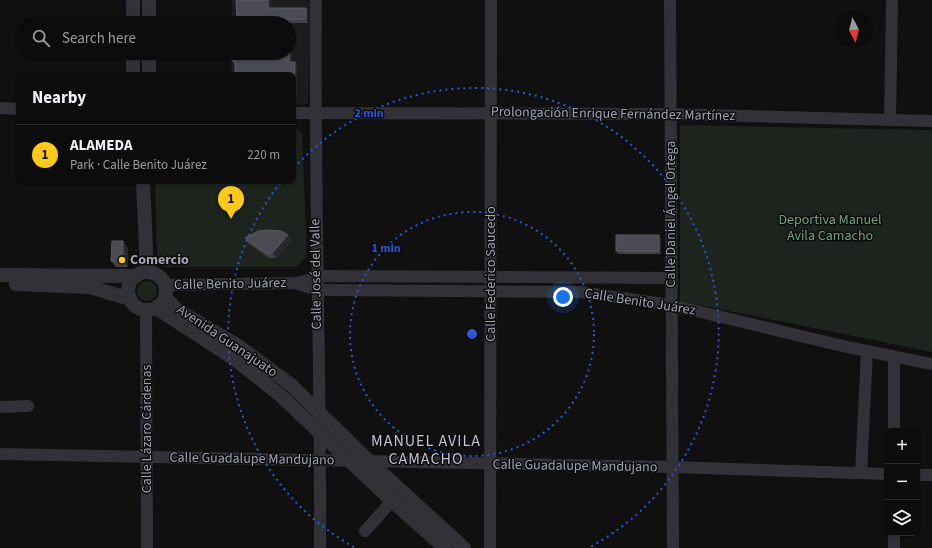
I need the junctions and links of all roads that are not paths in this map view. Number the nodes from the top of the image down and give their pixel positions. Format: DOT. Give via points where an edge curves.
graph roads {
  1 [pos="133,0"];
  2 [pos="149,0"];
  3 [pos="316,0"];
  4 [pos="491,0"];
  5 [pos="670,0"];
  6 [pos="892,0"];
  7 [pos="133,16"];
  8 [pos="149,16"];
  9 [pos="133,60"];
  10 [pos="149,60"];
  11 [pos="133,72"];
  12 [pos="149,72"];
  13 [pos="0,108"];
  14 [pos="16,109"];
  15 [pos="491,112"];
  16 [pos="296,113"];
  17 [pos="315,113"];
  18 [pos="670,114"];
  19 [pos="890,120"];
  20 [pos="932,120"];
  21 [pos="143,184"];
  22 [pos="0,274"];
  23 [pos="142,274"];
  24 [pos="491,277"];
  25 [pos="671,278"];
  26 [pos="90,282"];
  27 [pos="0,283"];
  28 [pos="316,284"];
  29 [pos="165,291"];
  30 [pos="491,292"];
  31 [pos="130,299"];
  32 [pos="671,305"];
  33 [pos="151,309"];
  34 [pos="867,351"];
  35 [pos="894,357"];
  36 [pos="932,364"];
  37 [pos="28,406"];
  38 [pos="0,407"];
  39 [pos="319,412"];
  40 [pos="894,428"];
  41 [pos="319,430"];
  42 [pos="0,454"];
  43 [pos="147,457"];
  44 [pos="320,460"];
  45 [pos="350,462"];
  46 [pos="370,462"];
  47 [pos="490,464"];
  48 [pos="672,468"];
  49 [pos="861,473"];
  50 [pos="884,474"];
  51 [pos="920,475"];
  52 [pos="932,475"];
  53 [pos="392,501"];
  54 [pos="365,531"];
  55 [pos="894,536"];
  56 [pos="147,548"];
  57 [pos="320,548"];
  58 [pos="445,548"];
  59 [pos="464,548"];
  60 [pos="490,548"];
  61 [pos="673,548"];
  62 [pos="894,548"];
  1 -- 7 [label="street"];
  2 -- 8 [label="street"];
  3 -- 17 [label="street, Calle José del Valle"];
  4 -- 15 [label="street, Calle Federico Saucedo"];
  5 -- 18 [label="street, Calle Daniel Ángel Ortega"];
  6 -- 19 [label="street"];
  9 -- 11 [label="street"];
  10 -- 12 [label="street"];
  13 -- 14 [label="street"];
  15 -- 17 [label="street, Prolongación Enrique Fernández Martínez"];
  15 -- 18 [label="street, Prolongación Enrique Fernández Martínez"];
  15 -- 24 [label="street, Calle Federico Saucedo"];
  16 -- 17 [label="street, Prolongación Enrique Fernández Martínez"];
  17 -- 28 [label="street, Calle José del Valle"];
  18 -- 19 [label="street, Prolongación Enrique Fernández Martínez"];
  18 -- 25 [label="street, Calle Daniel Ángel Ortega"];
  19 -- 20 [label="street, Prolongación Enrique Fernández Martínez"];
  21 -- 23 [label="street"];
  22 -- 26 [label="street"];
  23 -- 26 [label="street"];
  23 -- 29 [label="street" via="158,276"];
  23 -- 31 [label="street" via="129,286"];
  24 -- 25 [label="street, Calle Benito Juárez"];
  24 -- 28 [label="street, Calle Benito Juárez" via="326,276"];
  24 -- 30 [label="street, Calle Federico Saucedo"];
  25 -- 32 [label="street, Calle Daniel Ángel Ortega"];
  26 -- 27 [label="street"];
  26 -- 31 [label="street"];
  28 -- 29 [label="street, Calle Benito Juárez"];
  28 -- 30 [label="street, Calle Benito Juárez"];
  28 -- 39 [label="street, Calle José del Valle"];
  29 -- 33 [label="street" via="162,303"];
  29 -- 39 [label="street, Avenida Guanajuato" via="176,309 240,347 292,386"];
  30 -- 32 [label="street, Calle Benito Juárez" via="580,292"];
  30 -- 47 [label="street, Calle Federico Saucedo"];
  31 -- 33 [label="street" via="139,308"];
  32 -- 34 [label="street, Calle Benito Juárez"];
  32 -- 48 [label="street, Calle Daniel Ángel Ortega"];
  33 -- 41 [label="street, Avenida Guanajuato" via="236,360"];
  33 -- 43 [label="street, Calle Lázaro Cárdenas"];
  34 -- 35 [label="street, Calle Benito Juárez"];
  34 -- 49 [label="street"];
  35 -- 36 [label="street, Calle Benito Juárez"];
  35 -- 40 [label="street"];
  37 -- 38 [label="street"];
  39 -- 41 [label="street, Calle José del Valle"];
  39 -- 46 [label="street, Avenida Guanajuato"];
  41 -- 44 [label="street, Calle José del Valle"];
  41 -- 45 [label="street, Avenida Guanajuato"];
  42 -- 43 [label="street, Calle Guadalupe Mandujano"];
  43 -- 44 [label="street, Calle Guadalupe Mandujano"];
  43 -- 56 [label="street, Calle Lázaro Cárdenas"];
  44 -- 45 [label="street, Calle Guadalupe Mandujano"];
  44 -- 57 [label="street, Calle José del Valle"];
  45 -- 46 [label="street, Calle Guadalupe Mandujano"];
  45 -- 53 [label="street, Avenida Guanajuato"];
  46 -- 47 [label="street, Calle Guadalupe Mandujano"];
  46 -- 59 [label="street, Avenida Guanajuato"];
  47 -- 48 [label="street, Calle Guadalupe Mandujano"];
  47 -- 60 [label="street, Calle Federico Saucedo"];
  48 -- 49 [label="street, Calle Guadalupe Mandujano"];
  48 -- 61 [label="street, Calle Daniel Ángel Ortega"];
  49 -- 50 [label="street, Calle Guadalupe Mandujano"];
  51 -- 52 [label="street"];
  53 -- 54 [label="street"];
  53 -- 58 [label="street, Avenida Guanajuato"];
  55 -- 62 [label="street"];
}
